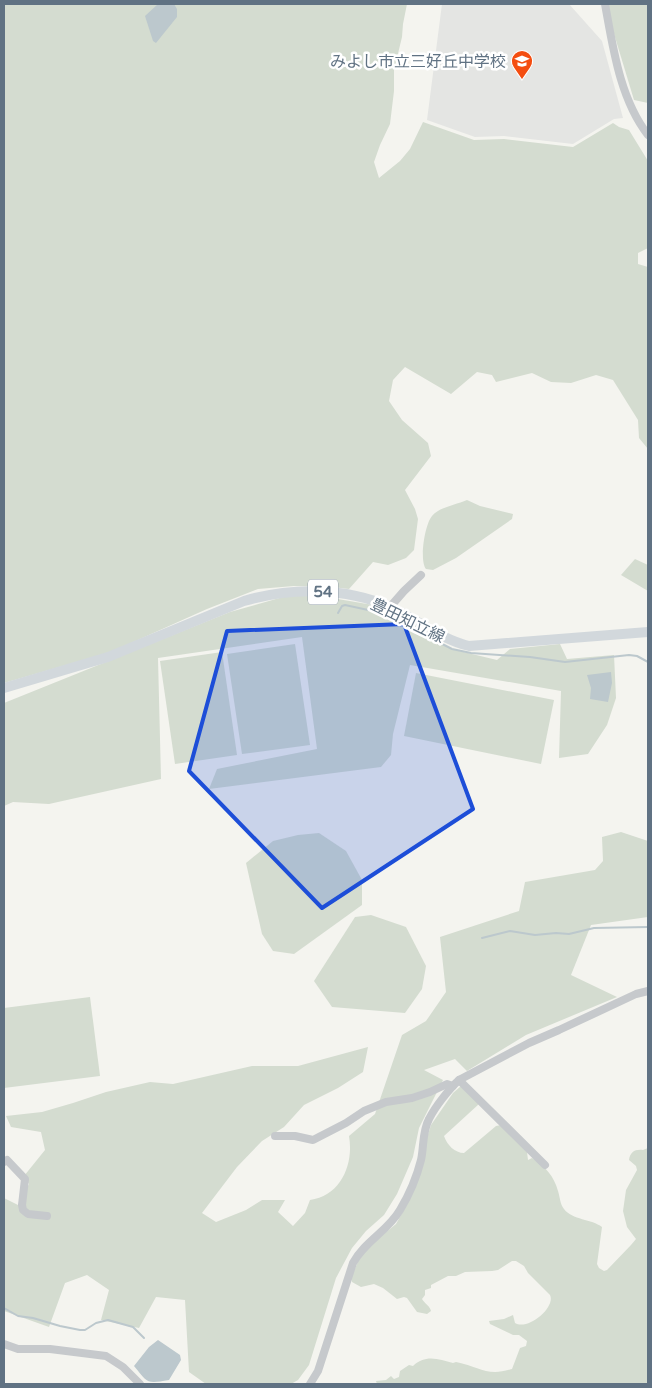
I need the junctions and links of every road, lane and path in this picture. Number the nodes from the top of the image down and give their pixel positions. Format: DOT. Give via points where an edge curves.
graph roads {
  1 [pos="605,4"];
  2 [pos="648,135"];
  3 [pos="421,575"];
  4 [pos="390,607"];
  5 [pos="648,632"];
  6 [pos="4,688"];
  7 [pos="648,991"];
  8 [pos="456,1083"];
  9 [pos="275,1136"];
  10 [pos="4,1162"];
  11 [pos="546,1165"];
  12 [pos="47,1216"];
  13 [pos="4,1344"];
  14 [pos="140,1384"];
  15 [pos="310,1384"];
  1 -- 2 [label="street" via="627,98"];
  3 -- 4 [label="street"];
  4 -- 5 [label="main road, 豊田知立線 / 54" via="445,638 468,646"];
  4 -- 6 [label="main road, 豊田知立線 / 54" via="334,593 299,590 265,595 108,657"];
  7 -- 8 [label="street" via="529,1043"];
  8 -- 9 [label="street" via="412,1098 386,1102 313,1140"];
  8 -- 11 [label="street"];
  8 -- 15 [label="street" via="429,1119 421,1159 401,1208 391,1224 358,1253 353,1263 318,1371"];
  10 -- 12 [label="street" via="7,1160 25,1179 21,1208 28,1214"];
  13 -- 14 [label="street" via="18,1349 50,1349 106,1356"];
}
